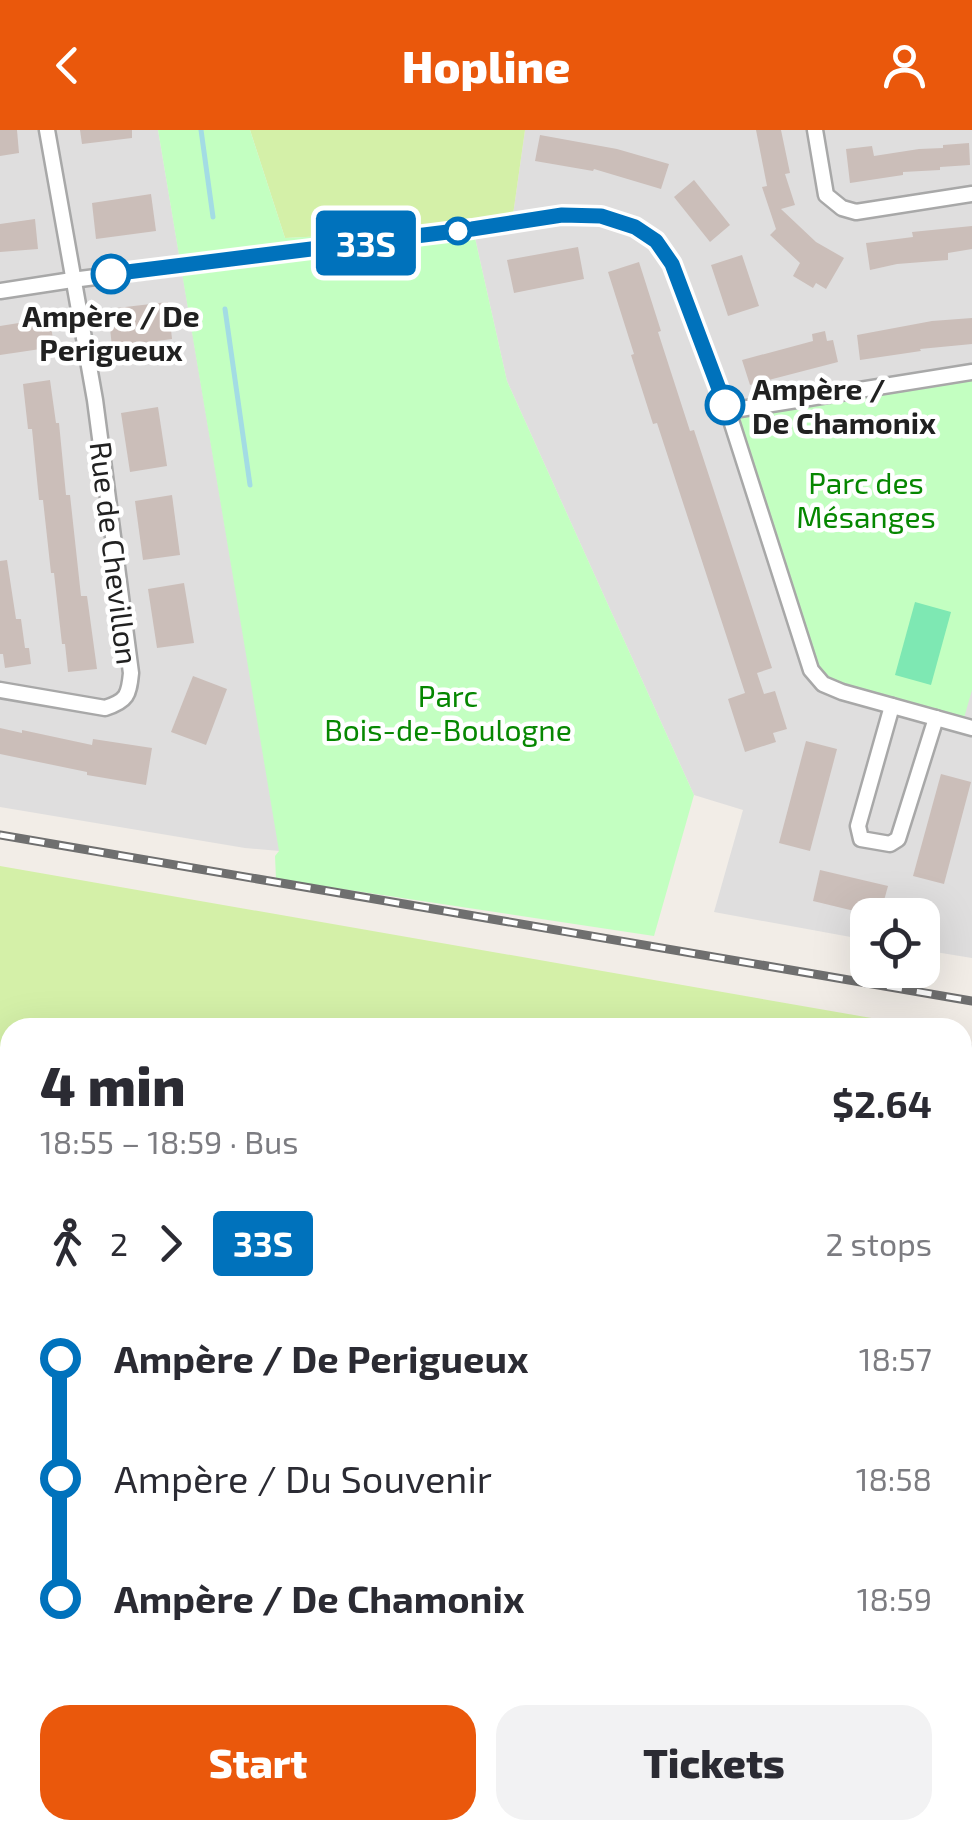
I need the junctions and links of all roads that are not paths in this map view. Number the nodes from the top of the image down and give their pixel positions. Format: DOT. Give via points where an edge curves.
graph roads {
  1 [pos="47,130"];
  2 [pos="816,130"];
  3 [pos="972,194"];
  4 [pos="72,280"];
  5 [pos="0,291"];
  6 [pos="972,372"];
  7 [pos="728,411"];
  8 [pos="0,690"];
  9 [pos="892,706"];
  10 [pos="936,718"];
  11 [pos="972,728"];
  1 -- 4 [label="street"];
  2 -- 3 [label="street" via="826,195 842,208 856,212"];
  4 -- 5 [label="street"];
  4 -- 7 [label="street" via="562,215 601,216 646,234 672,264"];
  4 -- 8 [label="street, Rue de Chevillon" via="96,400 129,691 104,708"];
  6 -- 7 [label="street"];
  7 -- 9 [label="street" via="812,670 824,684"];
  9 -- 10 [label="street"];
  9 -- 10 [label="street" via="858,826 862,839 898,839"];
  10 -- 11 [label="street"];
}
